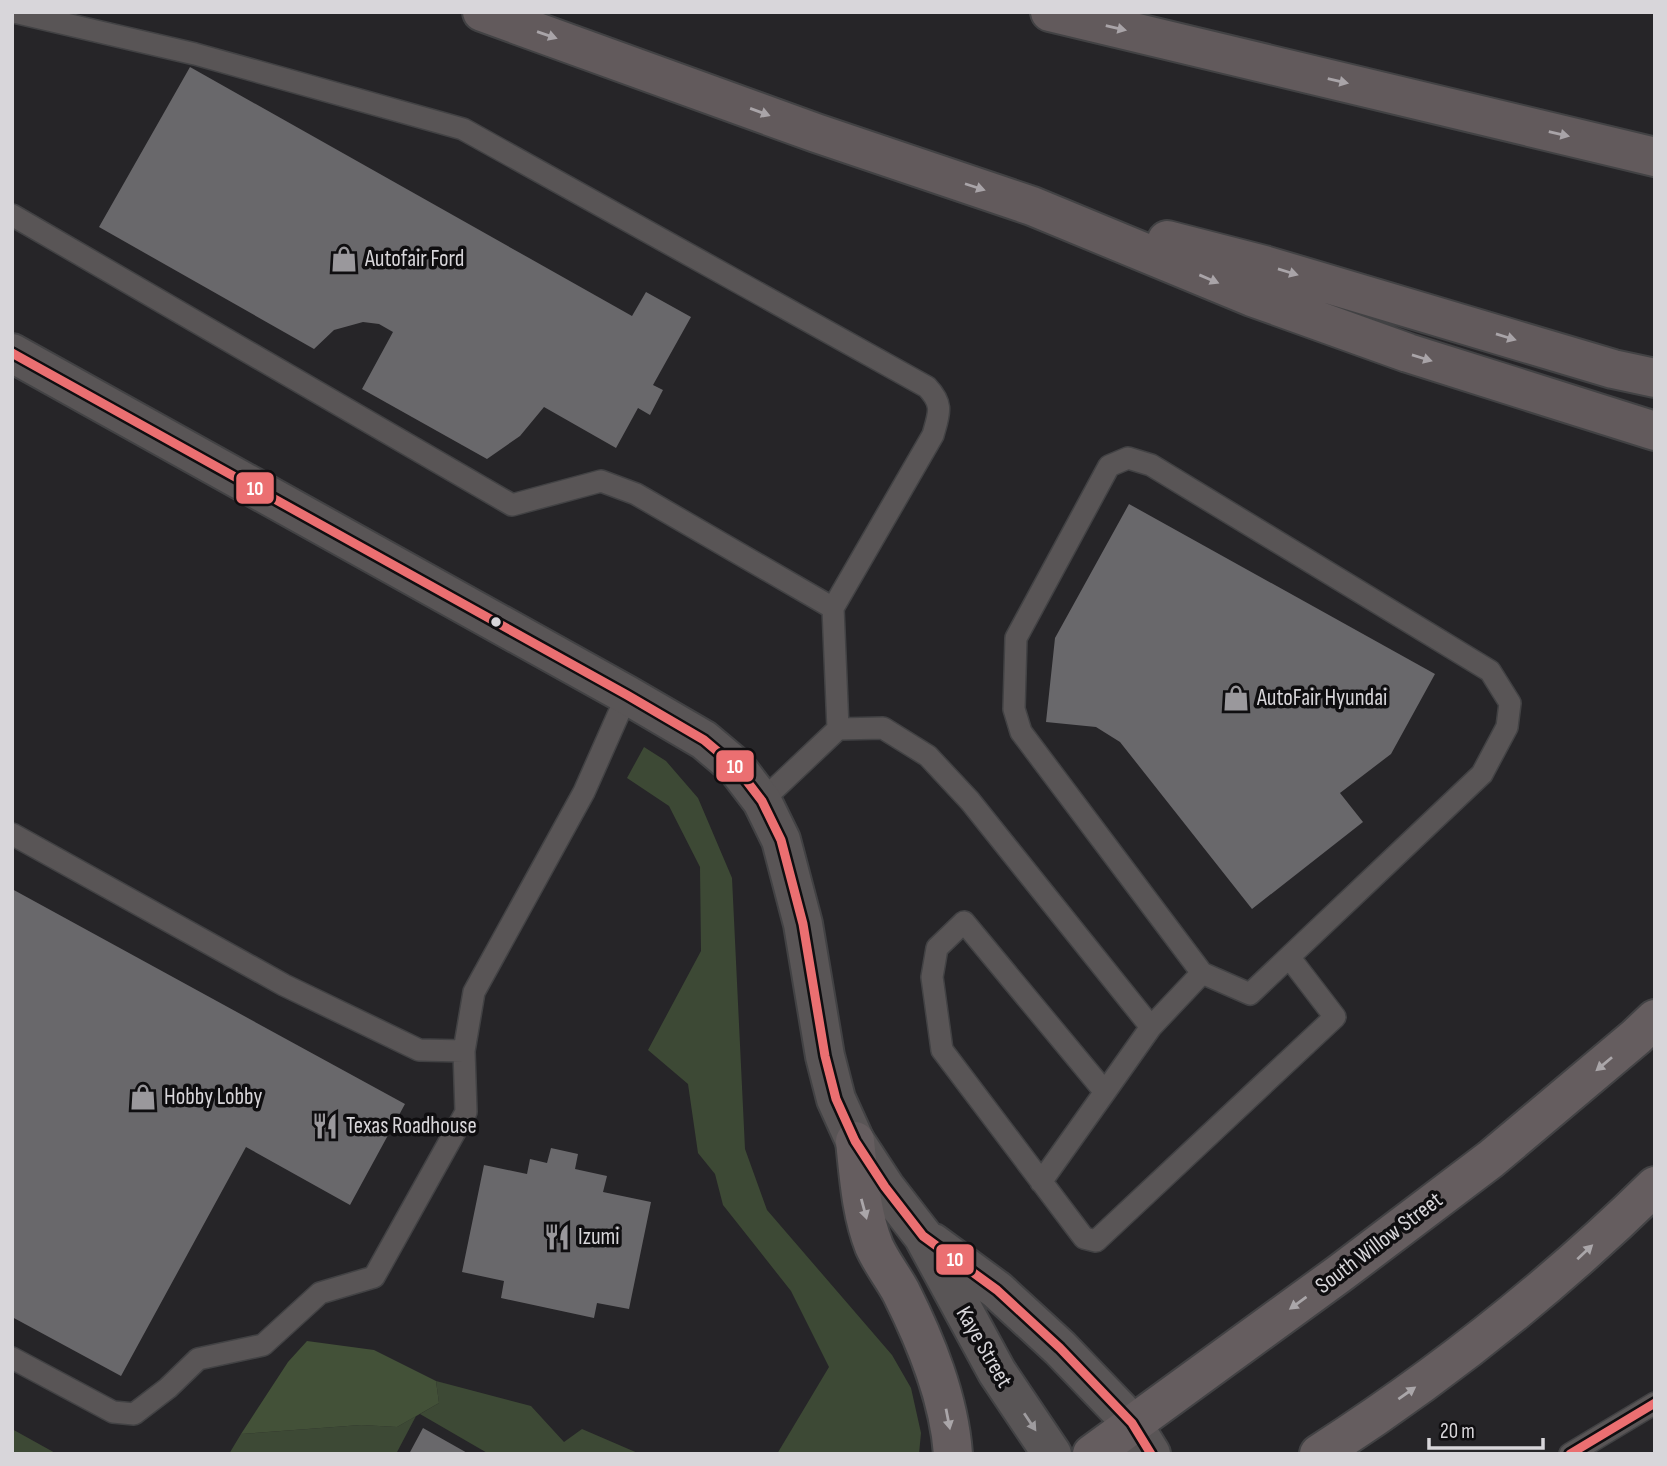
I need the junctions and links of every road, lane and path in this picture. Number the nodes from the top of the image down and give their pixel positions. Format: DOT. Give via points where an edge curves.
graph roads {
  1 [pos="14,12"];
  2 [pos="482,12"];
  3 [pos="1050,12"];
  4 [pos="1655,157"];
  5 [pos="1032,206"];
  6 [pos="12,215"];
  7 [pos="12,354"];
  8 [pos="1655,378"];
  9 [pos="1655,431"];
  10 [pos="832,608"];
  11 [pos="627,695"];
  12 [pos="838,729"];
  13 [pos="762,801"];
  14 [pos="12,834"];
  15 [pos="1289,957"];
  16 [pos="1202,973"];
  17 [pos="1655,1019"];
  18 [pos="1150,1027"];
  19 [pos="464,1051"];
  20 [pos="1105,1093"];
  21 [pos="855,1141"];
  22 [pos="1041,1182"];
  23 [pos="1655,1186"];
  24 [pos="923,1236"];
  25 [pos="12,1358"];
  26 [pos="1655,1403"];
  27 [pos="1141,1439"];
  28 [pos="1342,1443"];
  29 [pos="953,1454"];
  30 [pos="1052,1454"];
  31 [pos="1092,1454"];
  32 [pos="1319,1454"];
  33 [pos="1570,1454"];
  1 -- 10 [label="lane" via="195,54 463,129 927,387 937,397 940,409 933,435"];
  2 -- 5 [label="highway, one-way"];
  3 -- 4 [label="highway, one-way"];
  5 -- 8 [label="highway, one-way" via="1264,265"];
  5 -- 9 [label="highway, one-way" via="1343,330"];
  6 -- 10 [label="lane" via="512,505 601,481 636,494"];
  7 -- 11 [label="street, Kaye Street"];
  10 -- 12 [label="lane"];
  11 -- 13 [label="street, Kaye Street" via="704,740 736,768"];
  11 -- 19 [label="lane" via="584,792 474,992"];
  12 -- 13 [label="lane"];
  12 -- 18 [label="lane" via="883,728 928,756 970,801"];
  13 -- 21 [label="street, Kaye Street" via="781,840 803,923 825,1056 836,1099"];
  14 -- 19 [label="lane" via="330,1008 419,1050"];
  15 -- 16 [label="lane" via="1250,994"];
  15 -- 16 [label="lane" via="1482,774 1507,727 1510,703 1490,671 1151,465 1128,458 1109,466 1016,638 1014,709 1021,732"];
  15 -- 22 [label="lane" via="1335,1017 1096,1241 1084,1238"];
  16 -- 18 [label="lane"];
  17 -- 27 [label="main road, South Willow Street, one-way" via="1491,1159 1339,1274"];
  18 -- 20 [label="lane"];
  19 -- 25 [label="lane" via="466,1112 374,1277 320,1293 262,1345 198,1359 134,1414 113,1412"];
  20 -- 22 [label="lane"];
  20 -- 22 [label="lane" via="964,922 937,948 932,977 942,1050"];
  21 -- 24 [label="street, Kaye Street"];
  21 -- 29 [label="main road, one-way" via="861,1201 874,1246 921,1337 945,1401"];
  28 -- 23 [label="main road, one-way" via="1545,1289"];
  24 -- 27 [label="street, Kaye Street" via="997,1290 1060,1348"];
  24 -- 30 [label="street, Kaye Street, one-way" via="997,1373"];
  26 -- 33 [label="lane"];
  27 -- 31 [label="main road, South Willow Street"];
  28 -- 32 [label="main road"];
}
